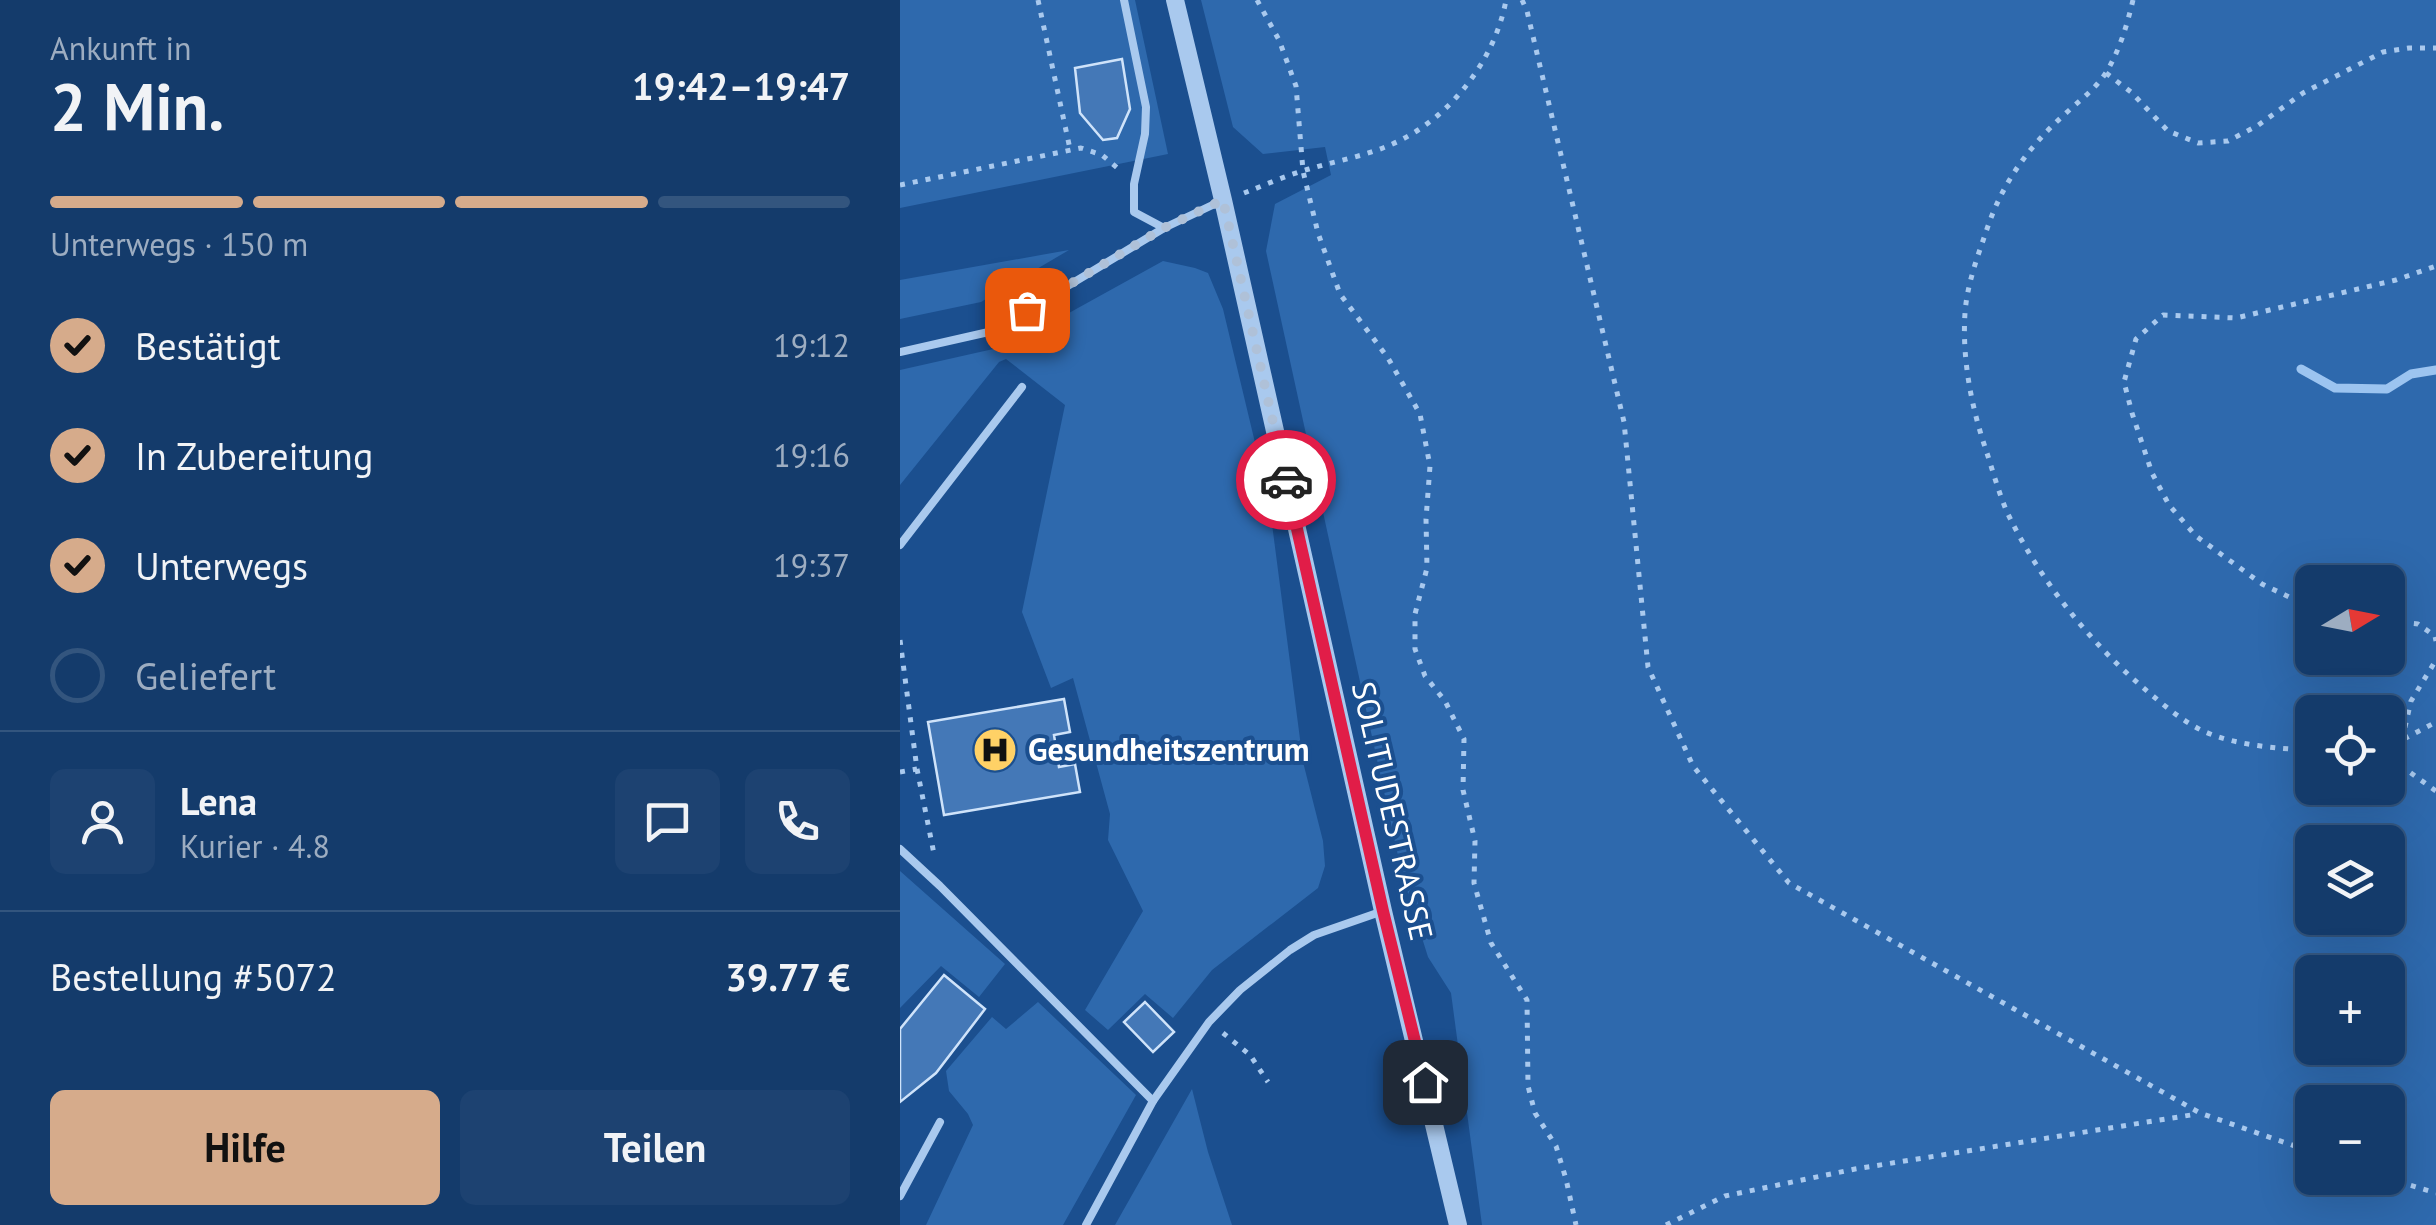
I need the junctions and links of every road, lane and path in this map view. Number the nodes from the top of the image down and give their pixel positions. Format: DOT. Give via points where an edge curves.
graph roads {
  1 [pos="1038,0"];
  2 [pos="1124,0"];
  3 [pos="1175,0"];
  4 [pos="1257,0"];
  5 [pos="1506,0"];
  6 [pos="1522,0"];
  7 [pos="2133,0"];
  8 [pos="2436,48"];
  9 [pos="2106,73"];
  10 [pos="1070,149"];
  11 [pos="1303,170"];
  12 [pos="1134,184"];
  13 [pos="900,186"];
  14 [pos="1223,200"];
  15 [pos="1164,228"];
  16 [pos="2436,266"];
  17 [pos="900,352"];
  18 [pos="1022,387"];
  19 [pos="900,544"];
  20 [pos="2295,600"];
  21 [pos="2405,623"];
  22 [pos="2436,637"];
  23 [pos="900,640"];
  24 [pos="2436,660"];
  25 [pos="2436,722"];
  26 [pos="2405,727"];
  27 [pos="2405,738"];
  28 [pos="2295,748"];
  29 [pos="917,769"];
  30 [pos="2405,769"];
  31 [pos="900,772"];
  32 [pos="2436,791"];
  33 [pos="900,849"];
  34 [pos="940,886"];
  35 [pos="1383,911"];
  36 [pos="1209,1022"];
  37 [pos="1268,1082"];
  38 [pos="1153,1101"];
  39 [pos="2200,1113"];
  40 [pos="940,1122"];
  41 [pos="2295,1146"];
  42 [pos="2405,1184"];
  43 [pos="2436,1193"];
  44 [pos="900,1196"];
  45 [pos="1086,1225"];
  46 [pos="1458,1225"];
  47 [pos="1576,1225"];
  48 [pos="1666,1225"];
  1 -- 10 [label="path"];
  2 -- 12 [label="lane" via="1146,107"];
  3 -- 14 [label="street, SOLITUDESTRASSE"];
  4 -- 11 [label="path" via="1296,86"];
  5 -- 11 [label="path" via="1480,66 1426,124 1391,145"];
  6 -- 39 [label="path" via="1624,422 1648,667 1693,766 1789,882"];
  7 -- 9 [label="path"];
  8 -- 9 [label="path" via="2383,52 2228,141 2198,143 2168,131"];
  9 -- 28 [label="path" via="2033,146 2005,184 1987,228 1965,312 1974,414 2006,511 2074,618 2120,667 2202,731"];
  10 -- 12 [label="path" via="1102,155"];
  10 -- 13 [label="path"];
  11 -- 14 [label="path"];
  11 -- 47 [label="path" via="1340,294 1420,414 1430,466 1427,568 1415,614 1415,649 1464,739 1474,883 1491,943 1527,1000 1528,1086 1535,1113 1556,1146"];
  12 -- 15 [label="lane" via="1134,212"];
  14 -- 15 [label="lane"];
  14 -- 35 [label="street, SOLITUDESTRASSE"];
  15 -- 17 [label="lane" via="993,331"];
  16 -- 20 [label="path" via="2236,318 2162,315 2136,339 2124,382 2152,473 2170,505 2196,536"];
  18 -- 19 [label="lane"];
  21 -- 22 [label="path"];
  23 -- 29 [label="path"];
  24 -- 26 [label="path" via="2411,701"];
  25 -- 27 [label="path"];
  29 -- 31 [label="path"];
  29 -- 34 [label="path"];
  30 -- 32 [label="path"];
  33 -- 34 [label="lane"];
  34 -- 38 [label="lane"];
  35 -- 36 [label="lane" via="1290,950"];
  35 -- 46 [label="street, SOLITUDESTRASSE"];
  36 -- 37 [label="path" via="1250,1055"];
  36 -- 38 [label="lane"];
  38 -- 45 [label="lane"];
  39 -- 41 [label="path"];
  39 -- 48 [label="path" via="1855,1168 1724,1196"];
  40 -- 44 [label="lane"];
  42 -- 43 [label="path"];
}
